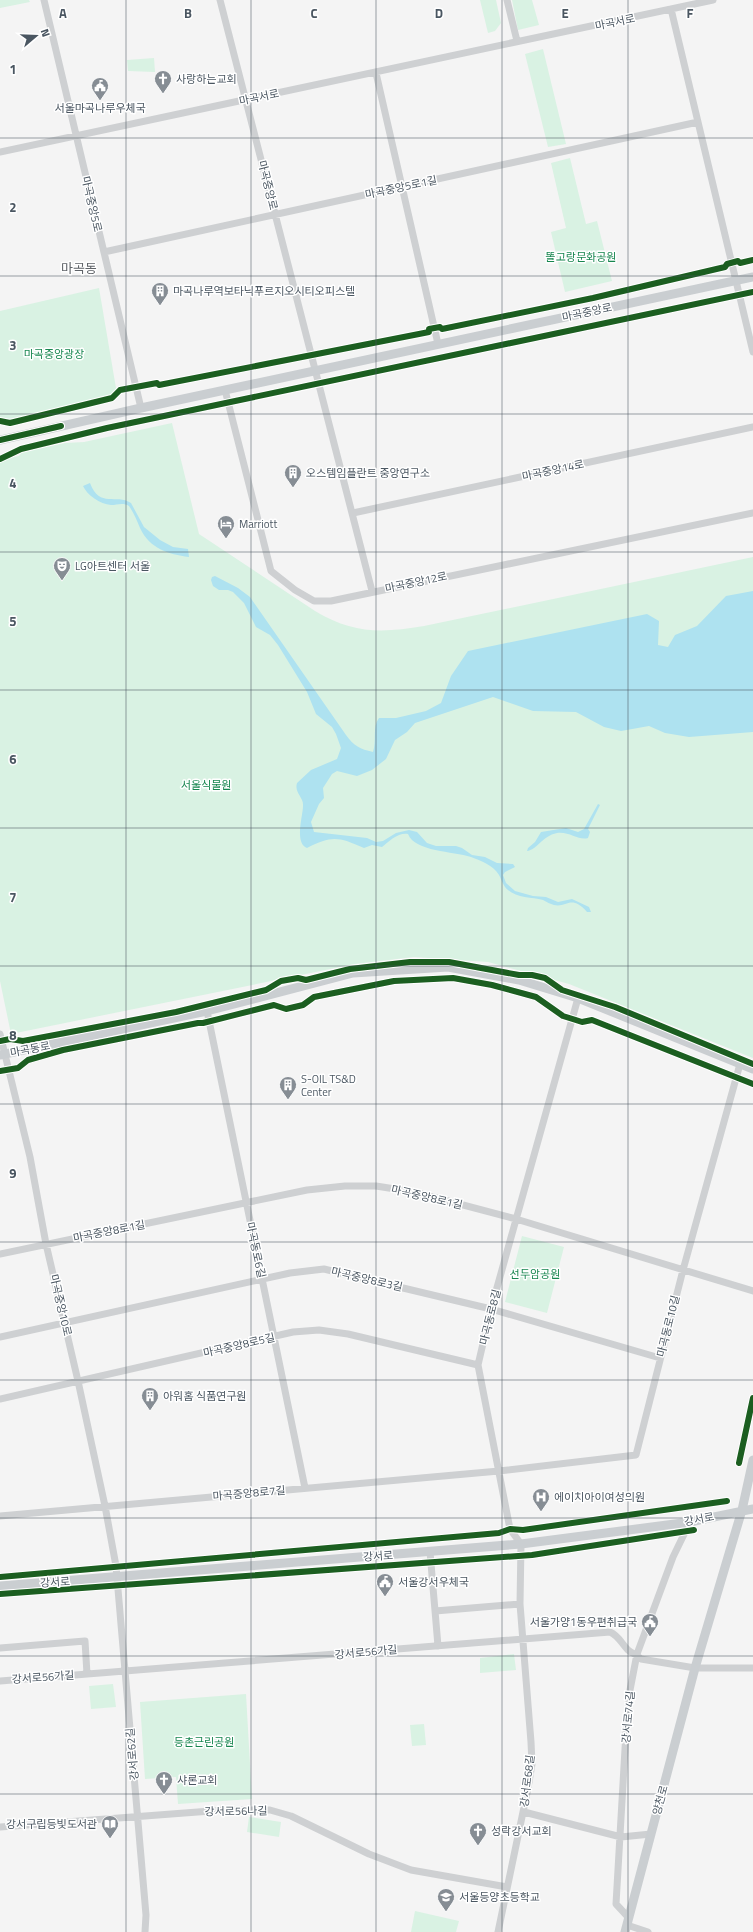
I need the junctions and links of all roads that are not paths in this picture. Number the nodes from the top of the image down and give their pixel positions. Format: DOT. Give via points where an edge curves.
graph roads {
  1 [pos="44,0"];
  2 [pos="220,0"];
  3 [pos="507,0"];
  4 [pos="712,0"];
  5 [pos="671,9"];
  6 [pos="517,41"];
  7 [pos="376,73"];
  8 [pos="247,99"];
  9 [pos="698,122"];
  10 [pos="76,135"];
  11 [pos="0,152"];
  12 [pos="403,187"];
  13 [pos="275,214"];
  14 [pos="104,252"];
  15 [pos="753,277"];
  16 [pos="735,280"];
  17 [pos="438,344"];
  18 [pos="753,352"];
  19 [pos="314,371"];
  20 [pos="226,390"];
  21 [pos="141,408"];
  22 [pos="753,427"];
  23 [pos="0,440"];
  24 [pos="753,512"];
  25 [pos="353,513"];
  26 [pos="372,591"];
  27 [pos="578,998"];
  28 [pos="207,1012"];
  29 [pos="0,1034"];
  30 [pos="2,1054"];
  31 [pos="740,1064"];
  32 [pos="753,1069"];
  33 [pos="247,1204"];
  34 [pos="516,1219"];
  35 [pos="46,1244"];
  36 [pos="0,1254"];
  37 [pos="683,1270"];
  38 [pos="262,1280"];
  39 [pos="753,1291"];
  40 [pos="491,1308"];
  41 [pos="65,1323"];
  42 [pos="274,1337"];
  43 [pos="0,1338"];
  44 [pos="660,1358"];
  45 [pos="478,1366"];
  46 [pos="78,1381"];
  47 [pos="0,1399"];
  48 [pos="753,1460"];
  49 [pos="499,1471"];
  50 [pos="750,1481"];
  51 [pos="305,1488"];
  52 [pos="105,1506"];
  53 [pos="753,1508"];
  54 [pos="742,1510"];
  55 [pos="0,1516"];
  56 [pos="690,1522"];
  57 [pos="521,1544"];
  58 [pos="430,1552"];
  59 [pos="117,1577"];
  60 [pos="0,1586"];
  61 [pos="520,1604"];
  62 [pos="435,1611"];
  63 [pos="523,1639"];
  64 [pos="438,1646"];
  65 [pos="0,1648"];
  66 [pos="637,1654"];
  67 [pos="695,1668"];
  68 [pos="753,1668"];
  69 [pos="125,1671"];
  70 [pos="87,1674"];
  71 [pos="0,1681"];
  72 [pos="524,1812"];
  73 [pos="137,1816"];
  74 [pos="0,1827"];
  75 [pos="651,1834"];
  76 [pos="621,1837"];
  77 [pos="507,1887"];
  78 [pos="627,1925"];
  79 [pos="145,1932"];
  80 [pos="498,1932"];
  81 [pos="648,1932"];
  1 -- 10 [label="street, 마곡중앙5로"];
  2 -- 8 [label="street, 마곡중앙로"];
  3 -- 6 [label="street"];
  4 -- 5 [label="street, 마곡서로"];
  5 -- 6 [label="street, 마곡서로"];
  5 -- 9 [label="street"];
  6 -- 7 [label="street, 마곡서로"];
  7 -- 8 [label="street, 마곡서로"];
  7 -- 12 [label="street"];
  8 -- 10 [label="street, 마곡서로"];
  8 -- 13 [label="street, 마곡중앙로"];
  9 -- 12 [label="street, 마곡중앙5로1길"];
  9 -- 16 [label="street"];
  10 -- 11 [label="street, 마곡서로"];
  10 -- 14 [label="street, 마곡중앙5로"];
  12 -- 13 [label="street, 마곡중앙5로1길"];
  12 -- 17 [label="street"];
  13 -- 14 [label="street, 마곡중앙5로1길"];
  13 -- 19 [label="street, 마곡중앙로"];
  14 -- 21 [label="street, 마곡중앙5로"];
  15 -- 16 [label="main road, 마곡중앙로"];
  16 -- 17 [label="main road, 마곡중앙로"];
  16 -- 18 [label="street"];
  17 -- 19 [label="main road, 마곡중앙로"];
  19 -- 20 [label="main road, 마곡중앙로"];
  19 -- 25 [label="street"];
  20 -- 21 [label="main road, 마곡중앙로"];
  20 -- 26 [label="street, 마곡중앙12로" via="271,572 314,602 331,601"];
  21 -- 23 [label="main road, 마곡중앙로"];
  22 -- 25 [label="street, 마곡중앙14로"];
  24 -- 26 [label="street, 마곡중앙12로"];
  25 -- 26 [label="street"];
  27 -- 28 [label="main road, 마곡동로" via="519,980 448,967 353,973"];
  27 -- 31 [label="main road, 마곡동로"];
  27 -- 34 [label="street, 마곡동로8길"];
  28 -- 30 [label="main road, 마곡동로"];
  28 -- 33 [label="street, 마곡동로6길"];
  29 -- 30 [label="street, 마곡중앙10로"];
  30 -- 35 [label="street, 마곡중앙10로" via="30,1157"];
  31 -- 32 [label="main road, 마곡동로"];
  31 -- 37 [label="street, 마곡동로10길"];
  33 -- 34 [label="street, 마곡중앙8로1길" via="307,1190 376,1186 414,1192"];
  33 -- 35 [label="street, 마곡중앙8로1길"];
  33 -- 38 [label="street, 마곡동로6길"];
  34 -- 37 [label="street, 마곡중앙8로1길"];
  34 -- 40 [label="street, 마곡동로8길"];
  35 -- 36 [label="street, 마곡중앙8로1길"];
  35 -- 41 [label="street, 마곡중앙10로"];
  37 -- 39 [label="street, 마곡중앙8로1길"];
  37 -- 44 [label="street, 마곡동로10길"];
  38 -- 40 [label="street, 마곡중앙8로3길" via="324,1269"];
  38 -- 41 [label="street, 마곡중앙8로3길"];
  38 -- 42 [label="street, 마곡동로6길"];
  40 -- 44 [label="street, 마곡중앙8로3길"];
  40 -- 45 [label="street, 마곡동로8길"];
  41 -- 43 [label="street, 마곡중앙8로3길"];
  41 -- 46 [label="street, 마곡중앙10로"];
  42 -- 45 [label="street, 마곡중앙8로5길" via="293,1332 319,1330 341,1333"];
  42 -- 46 [label="street, 마곡중앙8로5길"];
  42 -- 51 [label="street, 마곡동로6길"];
  44 -- 49 [label="street, 마곡동로10길" via="636,1455"];
  45 -- 49 [label="street, 마곡동로8길"];
  46 -- 47 [label="street, 마곡중앙8로5길"];
  46 -- 52 [label="street, 마곡중앙10로"];
  48 -- 50 [label="main road, 양천로"];
  49 -- 51 [label="street, 마곡중앙8로7길"];
  49 -- 57 [label="street, 마곡동로8길" via="510,1530"];
  50 -- 54 [label="main road, 양천로"];
  51 -- 52 [label="street, 마곡중앙8로7길"];
  52 -- 55 [label="street, 마곡중앙8로7길"];
  52 -- 59 [label="street, 마곡중앙10로"];
  53 -- 54 [label="main road, 강서로"];
  54 -- 56 [label="main road, 강서로"];
  54 -- 67 [label="main road, 양천로"];
  56 -- 57 [label="main road, 강서로"];
  56 -- 66 [label="street, 강서로74길" via="672,1557"];
  57 -- 58 [label="main road, 강서로"];
  57 -- 61 [label="street, 강서로68길"];
  58 -- 59 [label="main road, 강서로"];
  58 -- 62 [label="street"];
  59 -- 60 [label="main road, 강서로"];
  59 -- 69 [label="street, 강서로62길"];
  61 -- 62 [label="street"];
  61 -- 63 [label="street, 강서로68길"];
  62 -- 64 [label="street"];
  63 -- 64 [label="street, 강서로56가길"];
  63 -- 66 [label="street, 강서로56가길" via="610,1632 617,1635 629,1651"];
  63 -- 72 [label="street, 강서로68길" via="532,1756"];
  64 -- 69 [label="street, 강서로56가길"];
  65 -- 70 [label="street, 강서로56가길" via="85,1641"];
  66 -- 67 [label="street" via="641,1659"];
  66 -- 76 [label="street, 강서로74길" via="626,1732"];
  67 -- 68 [label="street"];
  67 -- 75 [label="main road, 양천로"];
  69 -- 70 [label="street, 강서로56가길"];
  69 -- 73 [label="street, 강서로62길"];
  70 -- 71 [label="street, 강서로56가길"];
  72 -- 76 [label="street"];
  72 -- 77 [label="street, 강서로68길"];
  73 -- 74 [label="street, 강서로56나길"];
  73 -- 77 [label="street, 강서로56나길" via="270,1810 291,1816 369,1854 412,1870"];
  73 -- 79 [label="street, 강서로62길" via="146,1915"];
  75 -- 76 [label="street"];
  75 -- 78 [label="main road, 양천로"];
  76 -- 78 [label="street, 강서로74길" via="616,1904"];
  77 -- 80 [label="street, 강서로68길"];
  78 -- 81 [label="street"];
}
